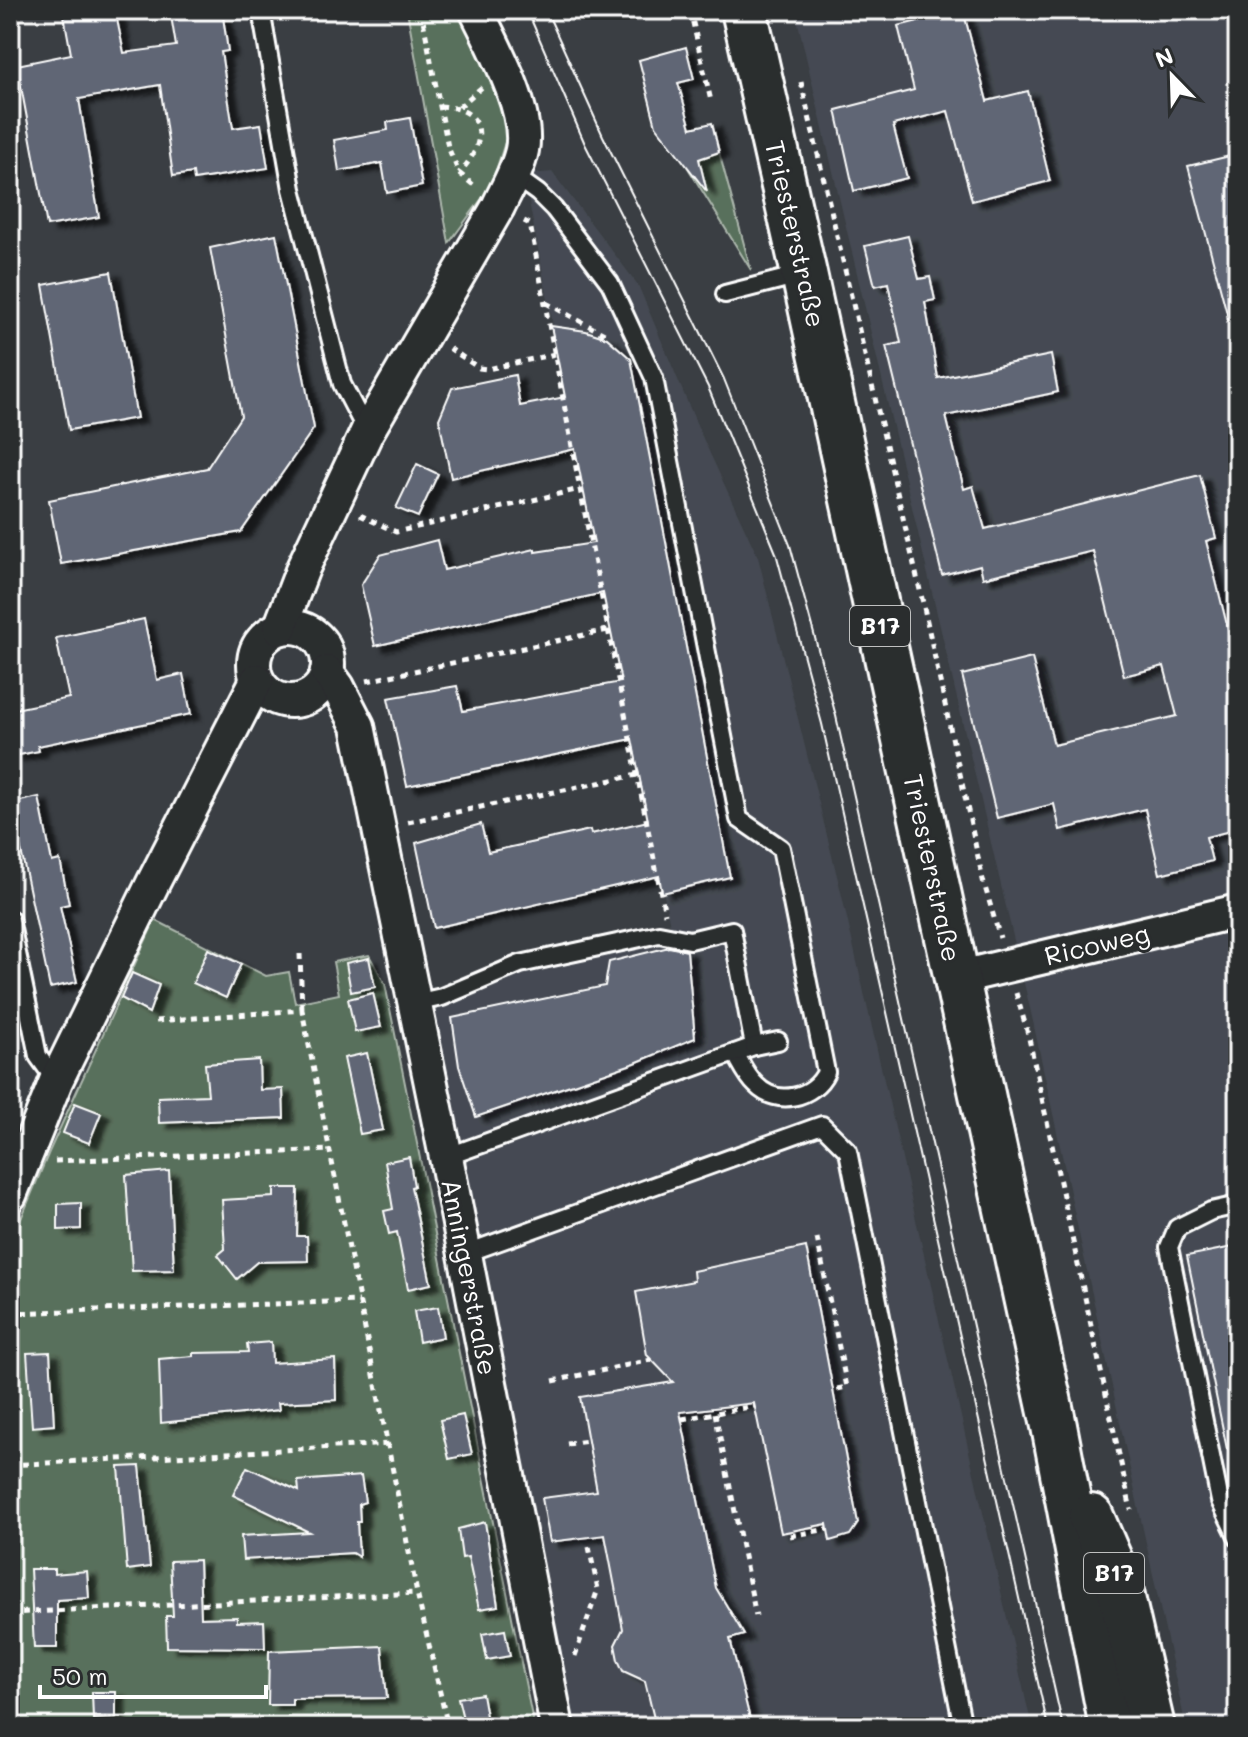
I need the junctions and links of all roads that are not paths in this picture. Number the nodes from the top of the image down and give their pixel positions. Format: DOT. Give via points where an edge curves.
graph roads {
  1 [pos="261,10"];
  2 [pos="476,10"];
  3 [pos="744,10"];
  4 [pos="513,175"];
  5 [pos="804,274"];
  6 [pos="725,294"];
  7 [pos="367,432"];
  8 [pos="303,568"];
  9 [pos="280,628"];
  10 [pos="312,633"];
  11 [pos="325,685"];
  12 [pos="264,688"];
  13 [pos="1238,911"];
  14 [pos="10,919"];
  15 [pos="956,978"];
  16 [pos="415,1003"];
  17 [pos="778,1041"];
  18 [pos="754,1046"];
  19 [pos="735,1053"];
  20 [pos="56,1081"];
  21 [pos="446,1157"];
  22 [pos="10,1195"];
  23 [pos="1238,1205"];
  24 [pos="464,1254"];
  25 [pos="1054,1426"];
  26 [pos="1238,1538"];
  27 [pos="557,1727"];
  28 [pos="963,1727"];
  29 [pos="1112,1727"];
  30 [pos="1152,1727"];
  1 -- 7 [label="lane" via="292,189 342,384"];
  2 -- 4 [label="street" via="520,114 523,147"];
  3 -- 5 [label="main road, Triesterstraße / B17"];
  4 -- 7 [label="street"];
  4 -- 19 [label="lane" via="554,209 610,283 654,378 739,819 781,848 826,1072 804,1095 782,1098 757,1087"];
  5 -- 6 [label="lane"];
  5 -- 15 [label="main road, Triesterstraße / B17"];
  7 -- 8 [label="street"];
  8 -- 9 [label="street"];
  8 -- 10 [label="street"];
  9 -- 10 [label="street"];
  9 -- 12 [label="street" via="256,649 253,670"];
  10 -- 11 [label="street" via="326,650"];
  11 -- 12 [label="street" via="290,701"];
  11 -- 16 [label="street, Anningerstraße" via="358,726"];
  12 -- 20 [label="street" via="232,726"];
  13 -- 15 [label="street, Ricoweg"];
  14 -- 20 [label="lane" via="38,1056"];
  15 -- 25 [label="main road, Triesterstraße / B17"];
  16 -- 18 [label="lane" via="520,964 659,934 690,940 732,930"];
  16 -- 21 [label="street, Anningerstraße"];
  17 -- 18 [label="lane"];
  18 -- 19 [label="lane"];
  19 -- 21 [label="lane"];
  20 -- 22 [label="street"];
  21 -- 24 [label="street, Anningerstraße"];
  23 -- 26 [label="lane" via="1177,1228 1169,1247 1220,1501"];
  24 -- 27 [label="street, Anningerstraße"];
  24 -- 28 [label="lane" via="822,1125 848,1151"];
  25 -- 29 [label="main road, Triesterstraße / B17"];
  25 -- 30 [label="main road, B17" via="1118,1580"];
}
